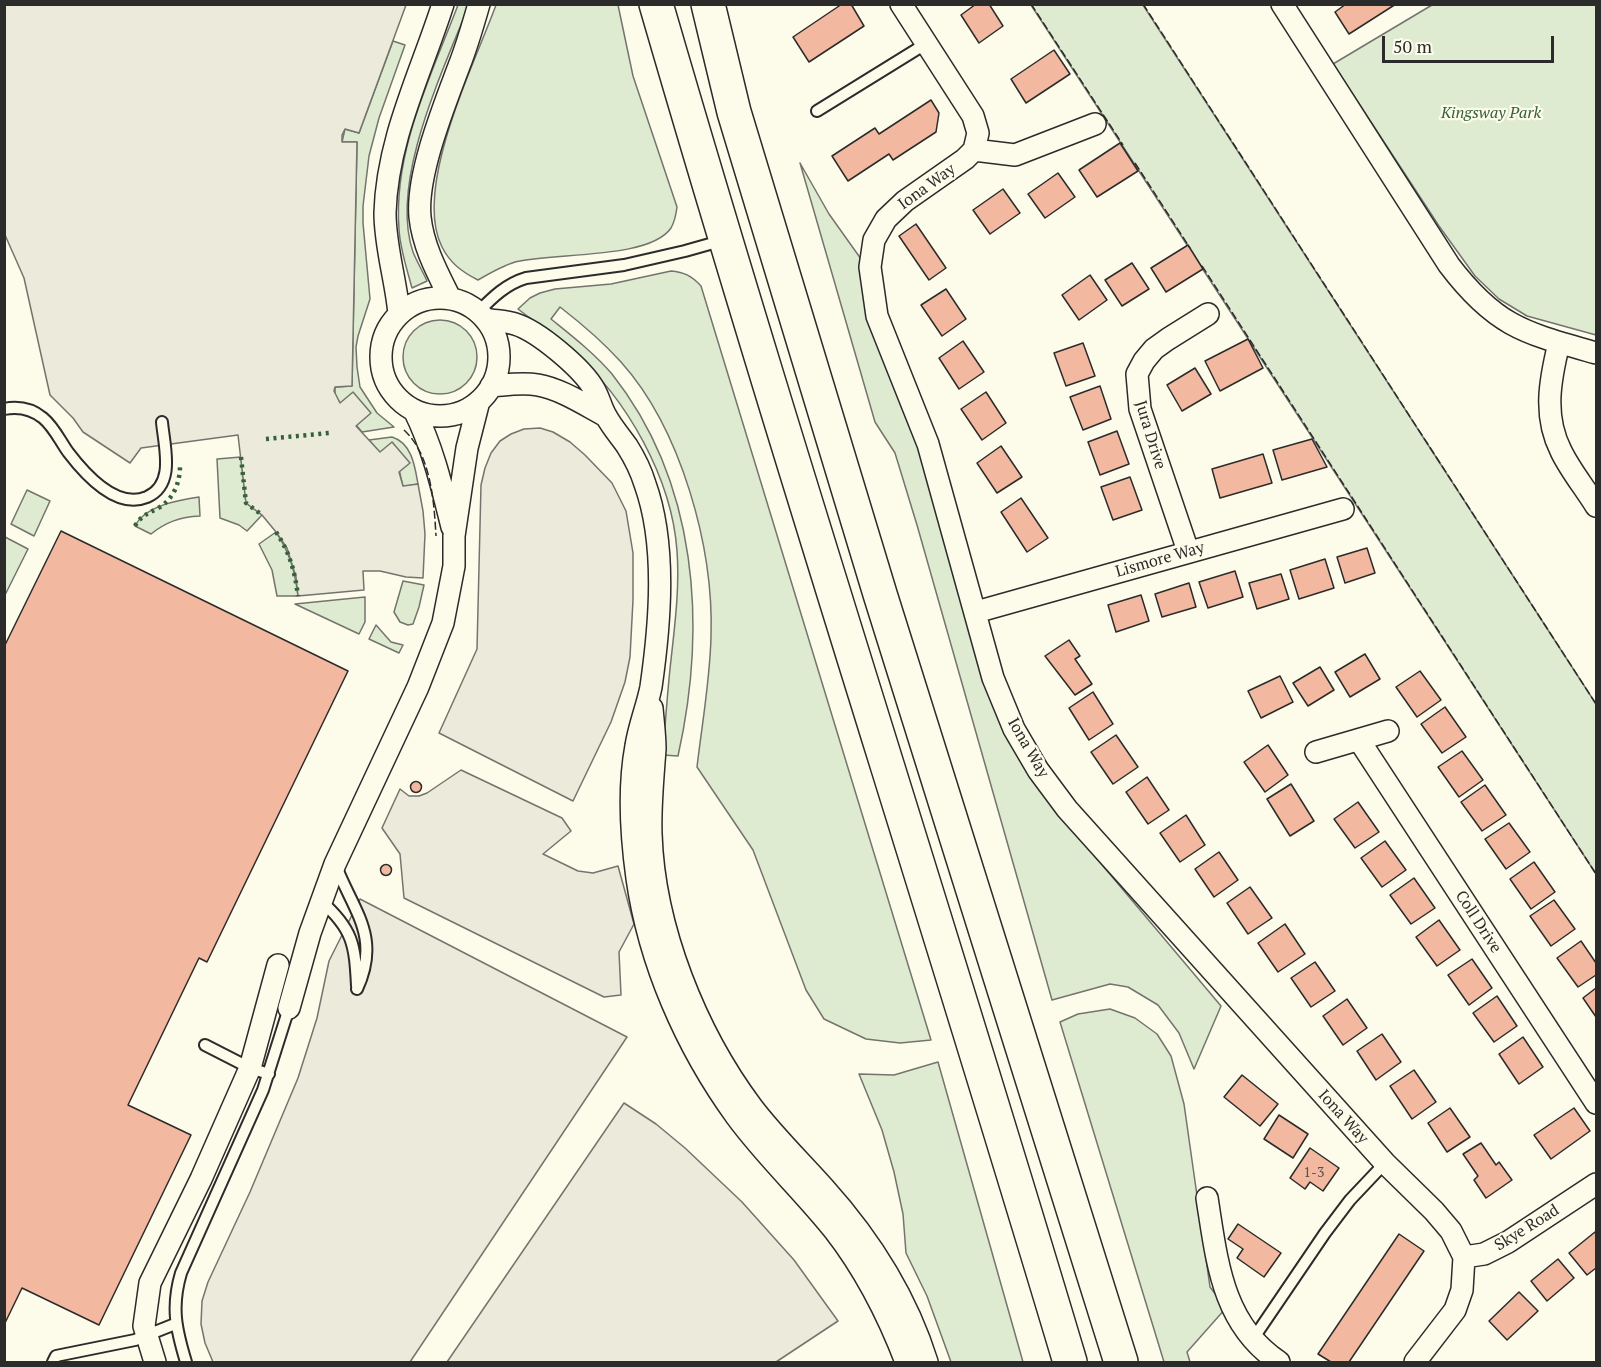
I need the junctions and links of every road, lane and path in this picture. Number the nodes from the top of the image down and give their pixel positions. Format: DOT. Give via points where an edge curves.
graph roads {
  1 [pos="444,4"];
  2 [pos="479,4"];
  3 [pos="656,4"];
  4 [pos="708,4"];
  5 [pos="901,4"];
  6 [pos="1282,4"];
  7 [pos="927,43"];
  8 [pos="817,111"];
  9 [pos="1095,124"];
  10 [pos="974,150"];
  11 [pos="724,240"];
  12 [pos="450,298"];
  13 [pos="399,314"];
  14 [pos="1208,314"];
  15 [pos="482,316"];
  16 [pos="1559,343"];
  17 [pos="1596,353"];
  18 [pos="485,394"];
  19 [pos="4,409"];
  20 [pos="414,410"];
  21 [pos="606,416"];
  22 [pos="162,422"];
  23 [pos="1596,506"];
  24 [pos="1343,509"];
  25 [pos="454,536"];
  26 [pos="1188,552"];
  27 [pos="976,612"];
  28 [pos="650,689"];
  29 [pos="1388,731"];
  30 [pos="1359,740"];
  31 [pos="1316,752"];
  32 [pos="335,864"];
  33 [pos="321,901"];
  34 [pos="278,965"];
  35 [pos="289,1008"];
  36 [pos="205,1045"];
  37 [pos="259,1071"];
  38 [pos="1596,1103"];
  39 [pos="1385,1163"];
  40 [pos="1596,1184"];
  41 [pos="1208,1198"];
  42 [pos="1464,1257"];
  43 [pos="176,1324"];
  44 [pos="147,1336"];
  45 [pos="1253,1340"];
  46 [pos="53,1362"];
  47 [pos="155,1362"];
  48 [pos="186,1362"];
  49 [pos="906,1362"];
  50 [pos="927,1362"];
  51 [pos="1070,1362"];
  52 [pos="1121,1362"];
  53 [pos="1279,1362"];
  54 [pos="1415,1362"];
  1 -- 13 [label="street" via="404,112 387,186 387,240"];
  2 -- 12 [label="street" via="437,126 420,198 423,236"];
  3 -- 11 [label="highway"];
  4 -- 52 [label="highway" via="734,112 880,594"];
  5 -- 7 [label="street"];
  6 -- 16 [label="street" via="1464,285 1516,328"];
  7 -- 8 [label="lane"];
  7 -- 10 [label="street" via="973,116 978,134"];
  9 -- 10 [label="street" via="1015,155"];
  10 -- 27 [label="street, Iona Way" via="886,219 874,240 870,267 877,316 928,444"];
  11 -- 15 [label="lane" via="624,265 526,278 501,290"];
  11 -- 51 [label="highway"];
  12 -- 13 [label="street" via="414,303"];
  12 -- 15 [label="street"];
  13 -- 20 [label="street" via="387,329 381,347 381,366 398,399"];
  14 -- 26 [label="street, Jura Drive" via="1154,349 1137,374 1140,410"];
  15 -- 18 [label="street" via="494,335 498,352 497,370"];
  15 -- 21 [label="street" via="516,324 565,357 593,386"];
  16 -- 17 [label="street"];
  16 -- 23 [label="street" via="1551,377 1552,428 1561,452"];
  18 -- 20 [label="street" via="465,410 448,416"];
  18 -- 21 [label="street" via="516,384 539,385"];
  18 -- 25 [label="street" via="467,448"];
  19 -- 22 [label="lane" via="26,408 42,417 78,465 122,498 146,497 157,491 164,480 167,466"];
  20 -- 25 [label="street" via="427,435"];
  21 -- 28 [label="street" via="637,466 655,524 658,619"];
  24 -- 26 [label="street, Lismore Way"];
  25 -- 32 [label="street" via="448,600 430,660"];
  26 -- 27 [label="street, Lismore Way"];
  27 -- 39 [label="street, Iona Way" via="993,678 1014,729 1038,770 1067,809"];
  28 -- 49 [label="street" via="636,746 632,837 643,914 666,986 697,1054 721,1094 759,1146 856,1260 890,1321"];
  28 -- 50 [label="street" via="655,747 651,796 654,874 671,947 690,997 713,1045 751,1106 844,1211 871,1248 908,1313"];
  29 -- 30 [label="street"];
  30 -- 31 [label="street"];
  30 -- 38 [label="street, Coll Drive"];
  32 -- 33 [label="street"];
  32 -- 33 [label="lane" via="366,933 367,957 357,989 354,947 349,934"];
  33 -- 35 [label="street"];
  34 -- 37 [label="street"];
  35 -- 37 [label="lane"];
  36 -- 37 [label="lane"];
  37 -- 43 [label="lane" via="181,1273"];
  37 -- 44 [label="street" via="150,1283 144,1326"];
  39 -- 42 [label="street, Iona Way" via="1451,1231"];
  39 -- 45 [label="lane" via="1325,1233"];
  40 -- 42 [label="street, Skye Road" via="1508,1242 1484,1254"];
  41 -- 45 [label="street" via="1218,1268 1229,1301"];
  42 -- 54 [label="street" via="1462,1290 1455,1310"];
  43 -- 44 [label="lane"];
  43 -- 48 [label="lane"];
  44 -- 46 [label="lane" via="56,1356"];
  44 -- 47 [label="street"];
  45 -- 53 [label="street"];
}
